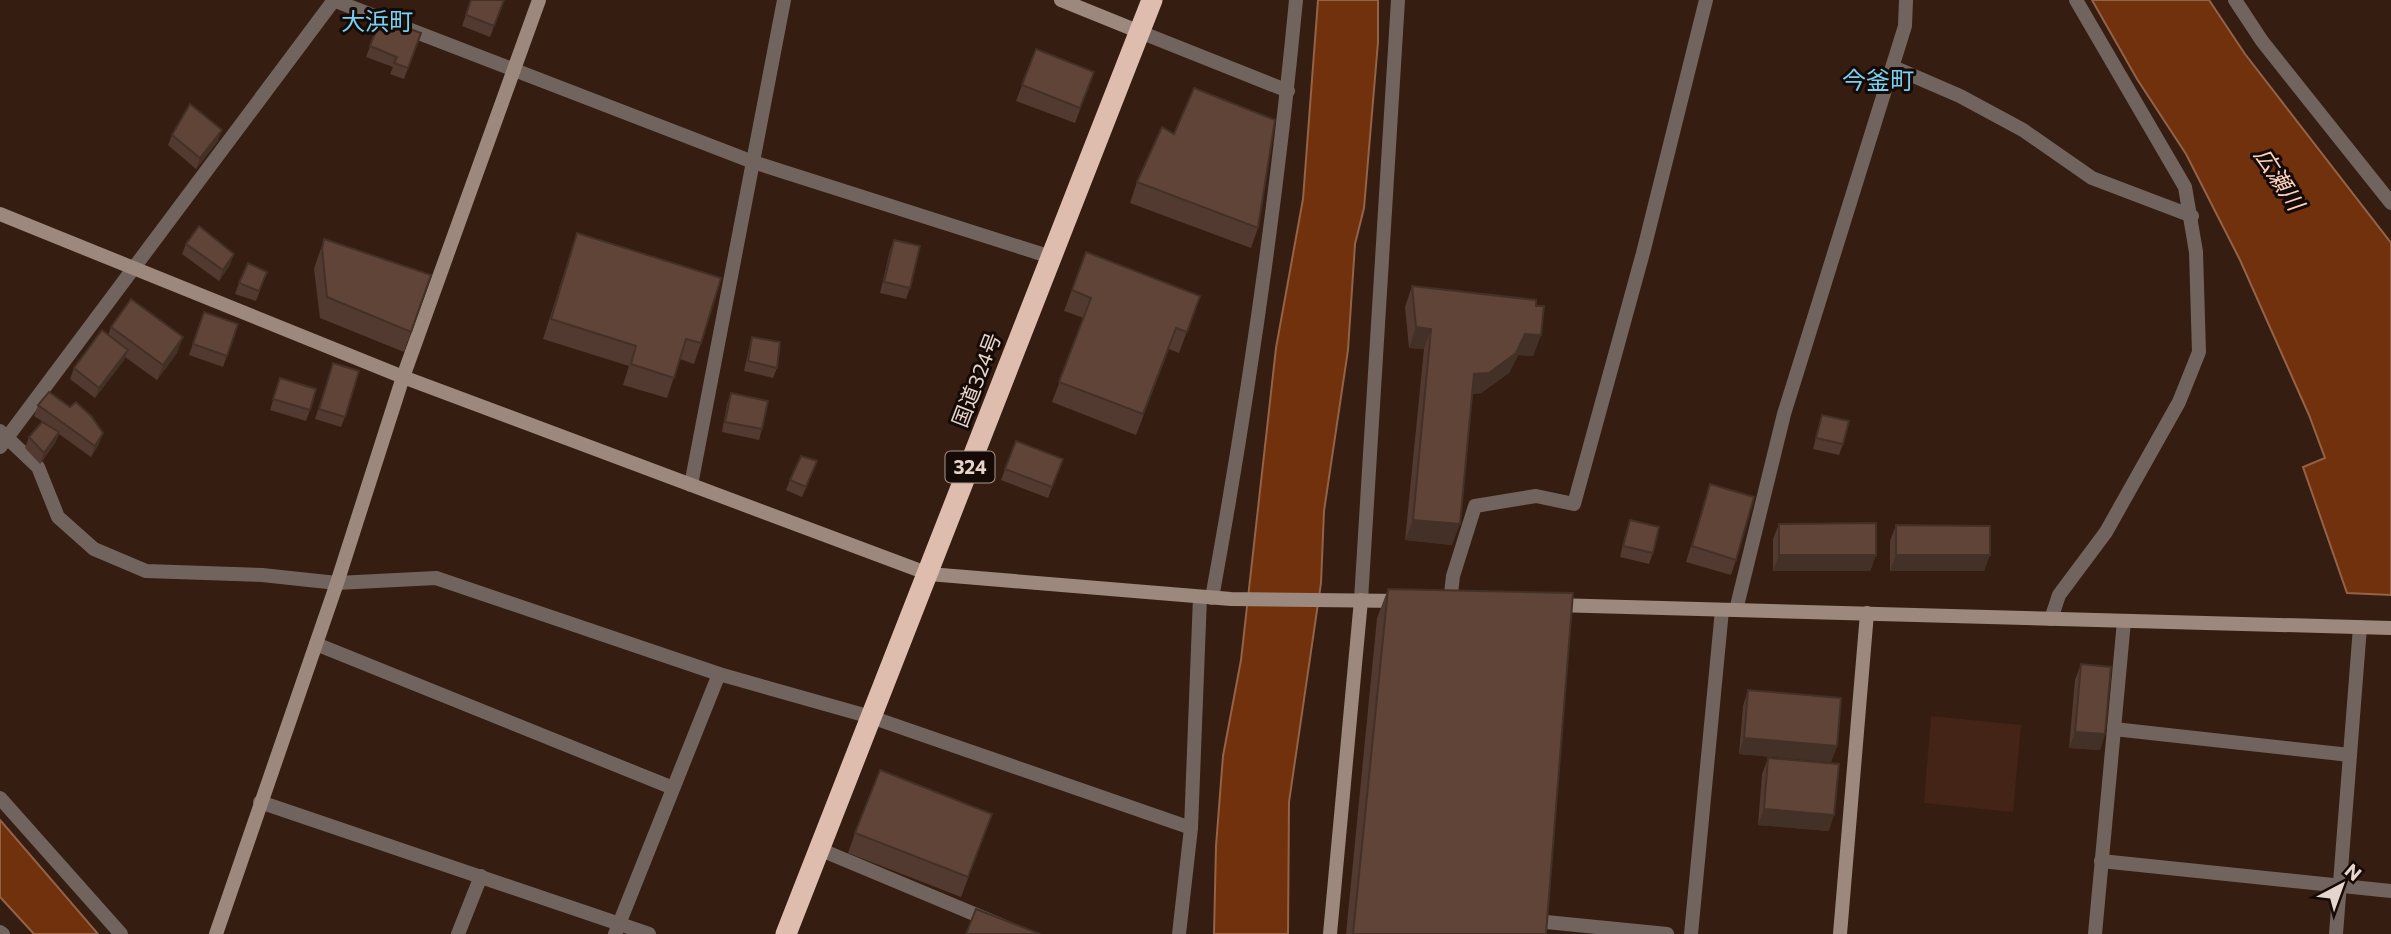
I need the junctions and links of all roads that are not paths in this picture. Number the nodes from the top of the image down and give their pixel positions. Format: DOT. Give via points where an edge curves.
graph roads {
  1 [pos="334,0"];
  2 [pos="539,0"];
  3 [pos="784,0"];
  4 [pos="1061,0"];
  5 [pos="1152,0"];
  6 [pos="1296,0"];
  7 [pos="1398,0"];
  8 [pos="1706,0"];
  9 [pos="1906,0"];
  10 [pos="2076,0"];
  11 [pos="2235,0"];
  12 [pos="1140,32"];
  13 [pos="1893,67"];
  14 [pos="513,72"];
  15 [pos="1288,91"];
  16 [pos="752,162"];
  17 [pos="2391,203"];
  18 [pos="0,214"];
  19 [pos="2192,216"];
  20 [pos="1051,257"];
  21 [pos="135,267"];
  22 [pos="403,377"];
  23 [pos="2,439"];
  24 [pos="691,485"];
  25 [pos="929,574"];
  26 [pos="337,583"];
  27 [pos="1206,597"];
  28 [pos="1361,600"];
  29 [pos="1412,601"];
  30 [pos="1450,602"];
  31 [pos="1544,605"];
  32 [pos="1729,610"];
  33 [pos="1867,614"];
  34 [pos="2051,619"];
  35 [pos="2124,621"];
  36 [pos="2360,627"];
  37 [pos="2391,628"];
  38 [pos="316,644"];
  39 [pos="719,674"];
  40 [pos="871,717"];
  41 [pos="2114,729"];
  42 [pos="2350,755"];
  43 [pos="673,788"];
  44 [pos="0,798"];
  45 [pos="260,802"];
  46 [pos="1191,828"];
  47 [pos="819,849"];
  48 [pos="2101,861"];
  49 [pos="481,876"];
  50 [pos="2340,885"];
  51 [pos="2391,891"];
  52 [pos="1546,921"];
  53 [pos="617,929"];
  54 [pos="121,934"];
  55 [pos="216,934"];
  56 [pos="458,934"];
  57 [pos="649,934"];
  58 [pos="786,934"];
  59 [pos="1022,934"];
  60 [pos="1180,934"];
  61 [pos="1330,934"];
  62 [pos="1667,934"];
  63 [pos="1691,934"];
  64 [pos="1840,934"];
  65 [pos="2095,934"];
  66 [pos="2336,934"];
  1 -- 14 [label="street"];
  1 -- 21 [label="street"];
  2 -- 14 [label="street"];
  3 -- 16 [label="street"];
  4 -- 12 [label="street"];
  5 -- 12 [label="highway, 国道324号 / 324"];
  6 -- 15 [label="street"];
  7 -- 28 [label="street"];
  8 -- 30 [label="street" via="1574,504 1536,496 1475,506 1453,576"];
  9 -- 13 [label="street" via="1905,26"];
  10 -- 19 [label="street" via="2185,187"];
  11 -- 17 [label="street" via="2262,41"];
  12 -- 15 [label="street"];
  12 -- 20 [label="highway, 国道324号 / 324"];
  13 -- 19 [label="street" via="2023,130 2092,178"];
  13 -- 32 [label="street" via="1784,414"];
  14 -- 16 [label="street"];
  14 -- 22 [label="street"];
  15 -- 27 [label="street" via="1232,489"];
  16 -- 20 [label="street"];
  16 -- 24 [label="street"];
  18 -- 21 [label="street"];
  19 -- 34 [label="street" via="2199,352 2179,402 2106,532 2060,595"];
  20 -- 25 [label="highway, 国道324号 / 324"];
  21 -- 22 [label="street"];
  21 -- 23 [label="street"];
  22 -- 24 [label="street"];
  22 -- 26 [label="street"];
  23 -- 26 [label="street" via="38,467 58,517 94,549 146,571"];
  24 -- 25 [label="street"];
  25 -- 27 [label="street"];
  25 -- 40 [label="highway, 国道324号 / 324"];
  26 -- 38 [label="street"];
  26 -- 39 [label="street" via="436,579"];
  27 -- 28 [label="street"];
  27 -- 46 [label="street"];
  28 -- 29 [label="street"];
  28 -- 61 [label="street"];
  31 -- 32 [label="street" via="1571,612"];
  32 -- 33 [label="street"];
  32 -- 63 [label="street"];
  33 -- 34 [label="street"];
  33 -- 64 [label="street"];
  34 -- 35 [label="street"];
  35 -- 36 [label="street"];
  35 -- 41 [label="street"];
  36 -- 37 [label="street"];
  36 -- 42 [label="street"];
  38 -- 43 [label="street"];
  38 -- 45 [label="street"];
  39 -- 40 [label="street"];
  39 -- 43 [label="street"];
  40 -- 46 [label="street"];
  40 -- 47 [label="highway, 国道324号 / 324"];
  41 -- 42 [label="street"];
  41 -- 48 [label="street"];
  42 -- 50 [label="street"];
  43 -- 53 [label="street"];
  44 -- 54 [label="street"];
  45 -- 49 [label="street"];
  45 -- 55 [label="street"];
  46 -- 60 [label="street"];
  47 -- 58 [label="highway, 国道324号 / 324"];
  47 -- 59 [label="street"];
  48 -- 50 [label="street"];
  48 -- 65 [label="street"];
  49 -- 53 [label="street"];
  49 -- 56 [label="street"];
  50 -- 51 [label="street"];
  50 -- 66 [label="street"];
  52 -- 62 [label="street"];
  53 -- 57 [label="street"];
}
